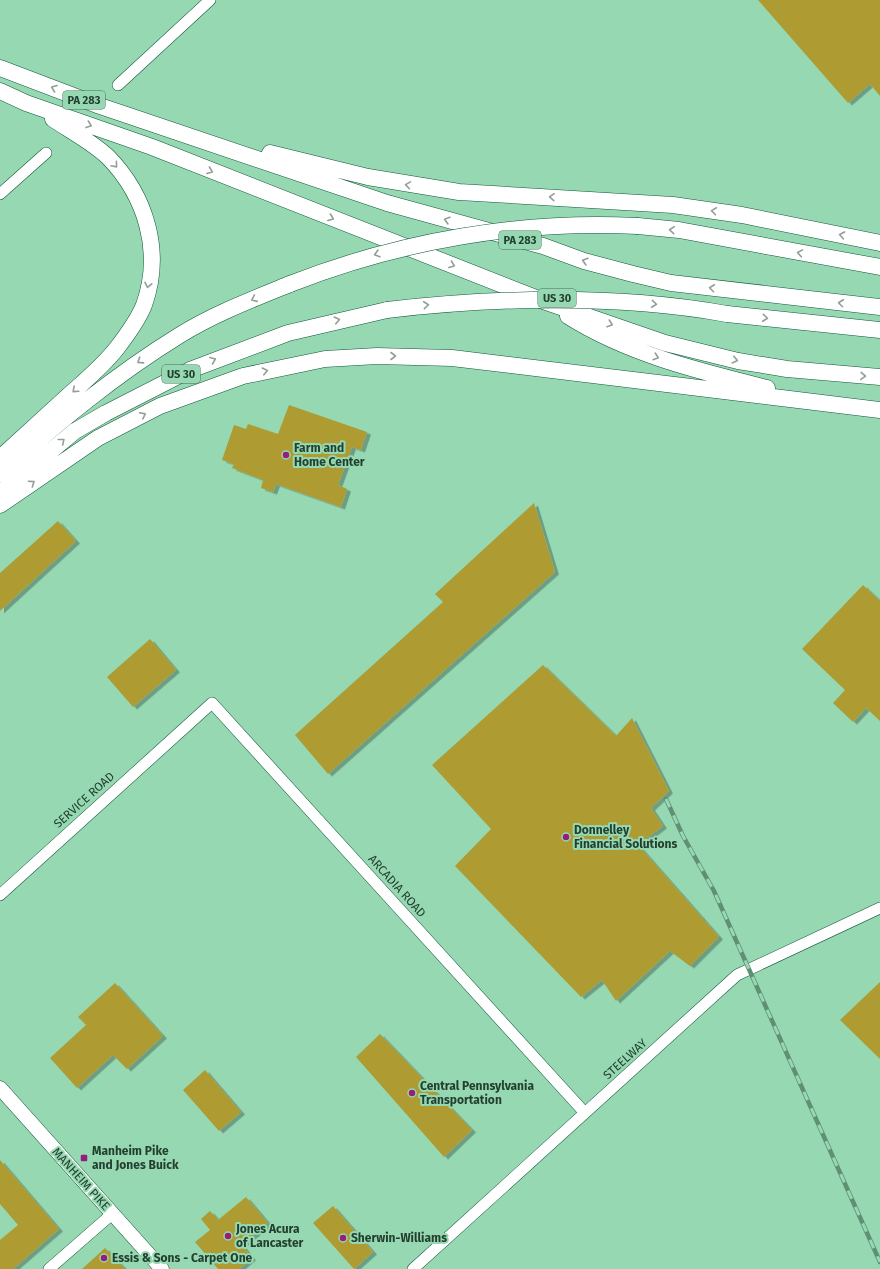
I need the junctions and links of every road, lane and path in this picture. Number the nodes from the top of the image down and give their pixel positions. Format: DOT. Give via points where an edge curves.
graph roads {
  1 [pos="210,0"];
  2 [pos="0,68"];
  3 [pos="118,84"];
  4 [pos="0,91"];
  5 [pos="26,103"];
  6 [pos="170,129"];
  7 [pos="46,153"];
  8 [pos="0,194"];
  9 [pos="880,242"];
  10 [pos="880,267"];
  11 [pos="546,302"];
  12 [pos="880,307"];
  13 [pos="880,330"];
  14 [pos="880,377"];
  15 [pos="833,405"];
  16 [pos="880,410"];
  17 [pos="0,458"];
  18 [pos="0,474"];
  19 [pos="0,493"];
  20 [pos="0,505"];
  21 [pos="187,726"];
  22 [pos="0,895"];
  23 [pos="880,908"];
  24 [pos="0,1088"];
  25 [pos="585,1113"];
  26 [pos="112,1214"];
  27 [pos="49,1269"];
  28 [pos="162,1269"];
  29 [pos="413,1269"];
  1 -- 3 [label="street"];
  6 -- 2 [label="highway, PA 283, one-way"];
  4 -- 5 [label="highway, PA 283"];
  5 -- 11 [label="highway, PA 283, one-way" via="152,147"];
  5 -- 17 [label="highway, one-way" via="90,143 107,156 125,177 137,195 146,217 152,257 150,282 144,305 116,349 100,367"];
  9 -- 6 [label="highway, one-way" via="742,215 673,205 459,192 405,184"];
  12 -- 6 [label="highway, PA 283, one-way" via="671,283 633,274 387,203"];
  7 -- 8 [label="street"];
  10 -- 18 [label="highway, US 30, one-way, bridge" via="679,230 596,224 511,230 444,240 369,256 290,284 223,313 181,335 107,385"];
  11 -- 14 [label="highway, PA 283, one-way" via="665,343 738,361 820,373"];
  11 -- 15 [label="highway, one-way" via="592,331 641,352 725,378"];
  19 -- 13 [label="highway, US 30, one-way, bridge" via="75,431 190,370 288,333 387,310 433,304 559,298 649,304"];
  15 -- 16 [label="highway"];
  20 -- 15 [label="highway, one-way" via="98,438 160,406 243,376 325,359 377,356 452,358"];
  21 -- 22 [label="street, SERVICE ROAD"];
  21 -- 25 [label="street, ARCADIA ROAD" via="212,703"];
  23 -- 25 [label="street, STEELWAY" via="737,975"];
  24 -- 26 [label="main road, MANHEIM PIKE"];
  25 -- 29 [label="street, STEELWAY"];
  26 -- 27 [label="street"];
  26 -- 28 [label="main road, MANHEIM PIKE"];
}
